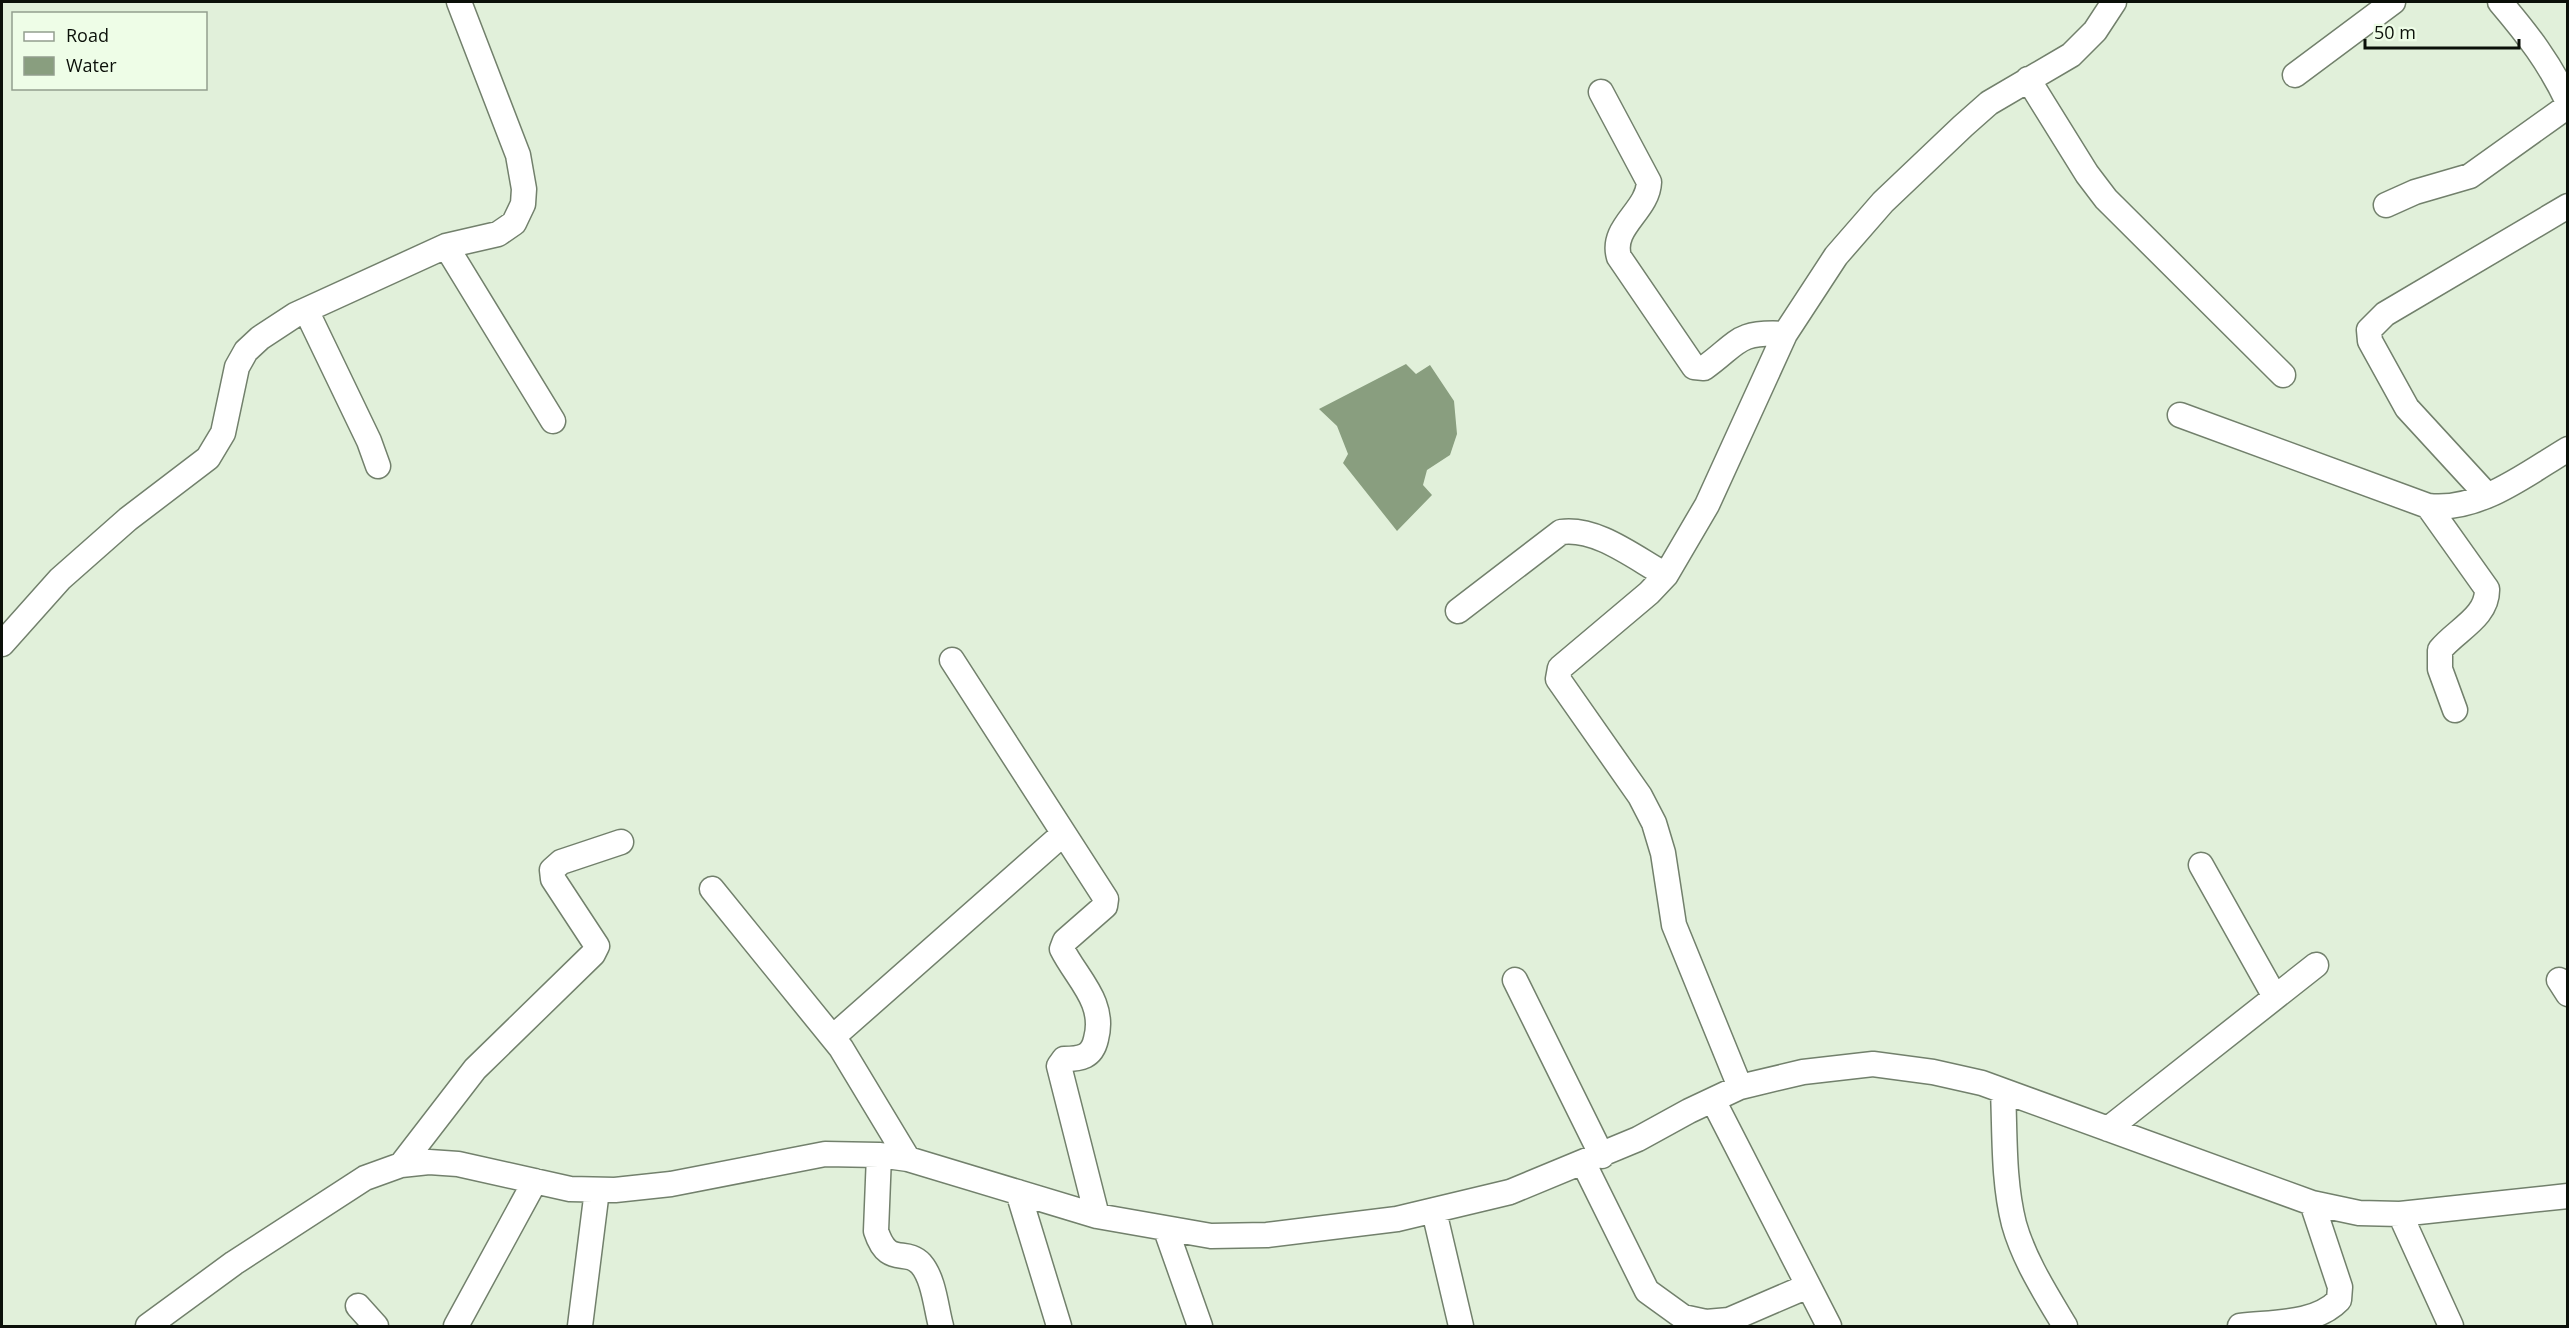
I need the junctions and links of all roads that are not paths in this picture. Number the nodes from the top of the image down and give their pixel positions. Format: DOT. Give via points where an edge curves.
graph roads {
  1 [pos="459,2"];
  2 [pos="2114,2"];
  3 [pos="2393,2"];
  4 [pos="2500,2"];
  5 [pos="2295,75"];
  6 [pos="2028,79"];
  7 [pos="1601,92"];
  8 [pos="2568,104"];
  9 [pos="2386,205"];
  10 [pos="2566,210"];
  11 [pos="446,246"];
  12 [pos="306,310"];
  13 [pos="1785,333"];
  14 [pos="2283,375"];
  15 [pos="2180,415"];
  16 [pos="554,421"];
  17 [pos="2568,449"];
  18 [pos="378,466"];
  19 [pos="2487,495"];
  20 [pos="2428,506"];
  21 [pos="1666,575"];
  22 [pos="1458,611"];
  23 [pos="2,644"];
  24 [pos="952,660"];
  25 [pos="2455,710"];
  26 [pos="1063,834"];
  27 [pos="621,843"];
  28 [pos="2201,865"];
  29 [pos="712,889"];
  30 [pos="2316,965"];
  31 [pos="1515,980"];
  32 [pos="2275,997"];
  33 [pos="833,1037"];
  34 [pos="1740,1087"];
  35 [pos="2003,1091"];
  36 [pos="1713,1100"];
  37 [pos="2108,1129"];
  38 [pos="879,1155"];
  39 [pos="908,1159"];
  40 [pos="1593,1160"];
  41 [pos="400,1165"];
  42 [pos="535,1181"];
  43 [pos="597,1190"];
  44 [pos="1018,1192"];
  45 [pos="2568,1196"];
  46 [pos="2312,1203"];
  47 [pos="1434,1211"];
  48 [pos="2400,1214"];
  49 [pos="1097,1216"];
  50 [pos="1166,1230"];
  51 [pos="1808,1286"];
  52 [pos="358,1306"];
  53 [pos="1056,1325"];
  54 [pos="148,1326"];
  55 [pos="376,1326"];
  56 [pos="456,1326"];
  57 [pos="580,1326"];
  58 [pos="941,1326"];
  59 [pos="1200,1326"];
  60 [pos="1461,1326"];
  61 [pos="1829,1326"];
  62 [pos="2065,1326"];
  63 [pos="2240,1326"];
  64 [pos="2451,1326"];
  1 -- 11 [label="street" via="518,155 524,189 523,204 514,222 498,234"];
  2 -- 6 [label="street" via="2095,31 2071,55"];
  3 -- 5 [label="street"];
  4 -- 8 [label="street" via="2536,45"];
  6 -- 13 [label="street" via="1989,103 1883,202 1836,256"];
  6 -- 14 [label="street" via="2106,199"];
  7 -- 13 [label="street" via="1649,182 1649,194 1619,235 1619,257 1694,366 1704,368 1735,341 1750,334"];
  8 -- 9 [label="street" via="2470,176"];
  10 -- 19 [label="street" via="2385,314 2369,330 2370,341 2407,408"];
  11 -- 12 [label="street"];
  11 -- 16 [label="street"];
  12 -- 18 [label="street"];
  12 -- 23 [label="street" via="246,351 237,367 223,433 208,458 128,519 60,579"];
  13 -- 21 [label="street" via="1707,505"];
  15 -- 20 [label="street"];
  17 -- 19 [label="street"];
  19 -- 20 [label="street" via="2448,508"];
  20 -- 25 [label="street" via="2487,589 2483,610 2440,650 2440,669"];
  21 -- 22 [label="street" via="1593,535 1575,530 1561,532"];
  21 -- 34 [label="street" via="1560,668 1558,679 1640,796 1654,823 1663,853 1674,925"];
  24 -- 26 [label="street"];
  26 -- 33 [label="street"];
  26 -- 49 [label="street" via="1106,899 1105,906 1065,941 1062,949 1096,1007 1098,1024 1093,1050 1085,1057 1064,1059 1059,1066"];
  27 -- 41 [label="street" via="561,862 552,870 553,879 597,946 593,954 475,1069"];
  28 -- 32 [label="street"];
  29 -- 33 [label="street"];
  30 -- 32 [label="street"];
  31 -- 40 [label="street"];
  32 -- 37 [label="street"];
  33 -- 39 [label="street" via="859,1073"];
  34 -- 35 [label="street" via="1803,1072 1873,1064 1933,1072"];
  34 -- 36 [label="street"];
  35 -- 37 [label="street"];
  35 -- 62 [label="street" via="2008,1193 2014,1224 2028,1261"];
  36 -- 40 [label="street"];
  36 -- 51 [label="street"];
  37 -- 46 [label="street"];
  38 -- 39 [label="street"];
  38 -- 43 [label="street" via="825,1154 671,1184"];
  38 -- 58 [label="street" via="879,1243 893,1255 920,1264"];
  39 -- 44 [label="street"];
  40 -- 47 [label="street" via="1510,1192"];
  40 -- 51 [label="street" via="1647,1291 1683,1317 1706,1322 1729,1320"];
  41 -- 42 [label="street" via="458,1164"];
  41 -- 54 [label="street" via="365,1178 234,1263"];
  42 -- 43 [label="street"];
  42 -- 56 [label="street"];
  43 -- 57 [label="street"];
  44 -- 49 [label="street"];
  44 -- 53 [label="street"];
  45 -- 48 [label="street"];
  46 -- 48 [label="street" via="2359,1213"];
  46 -- 63 [label="street" via="2340,1287 2339,1300 2328,1311 2313,1317"];
  47 -- 50 [label="street" via="1267,1235 1211,1236"];
  47 -- 60 [label="street"];
  48 -- 64 [label="street"];
  49 -- 50 [label="street"];
  50 -- 59 [label="street"];
  51 -- 61 [label="street"];
  52 -- 55 [label="street"];
}
